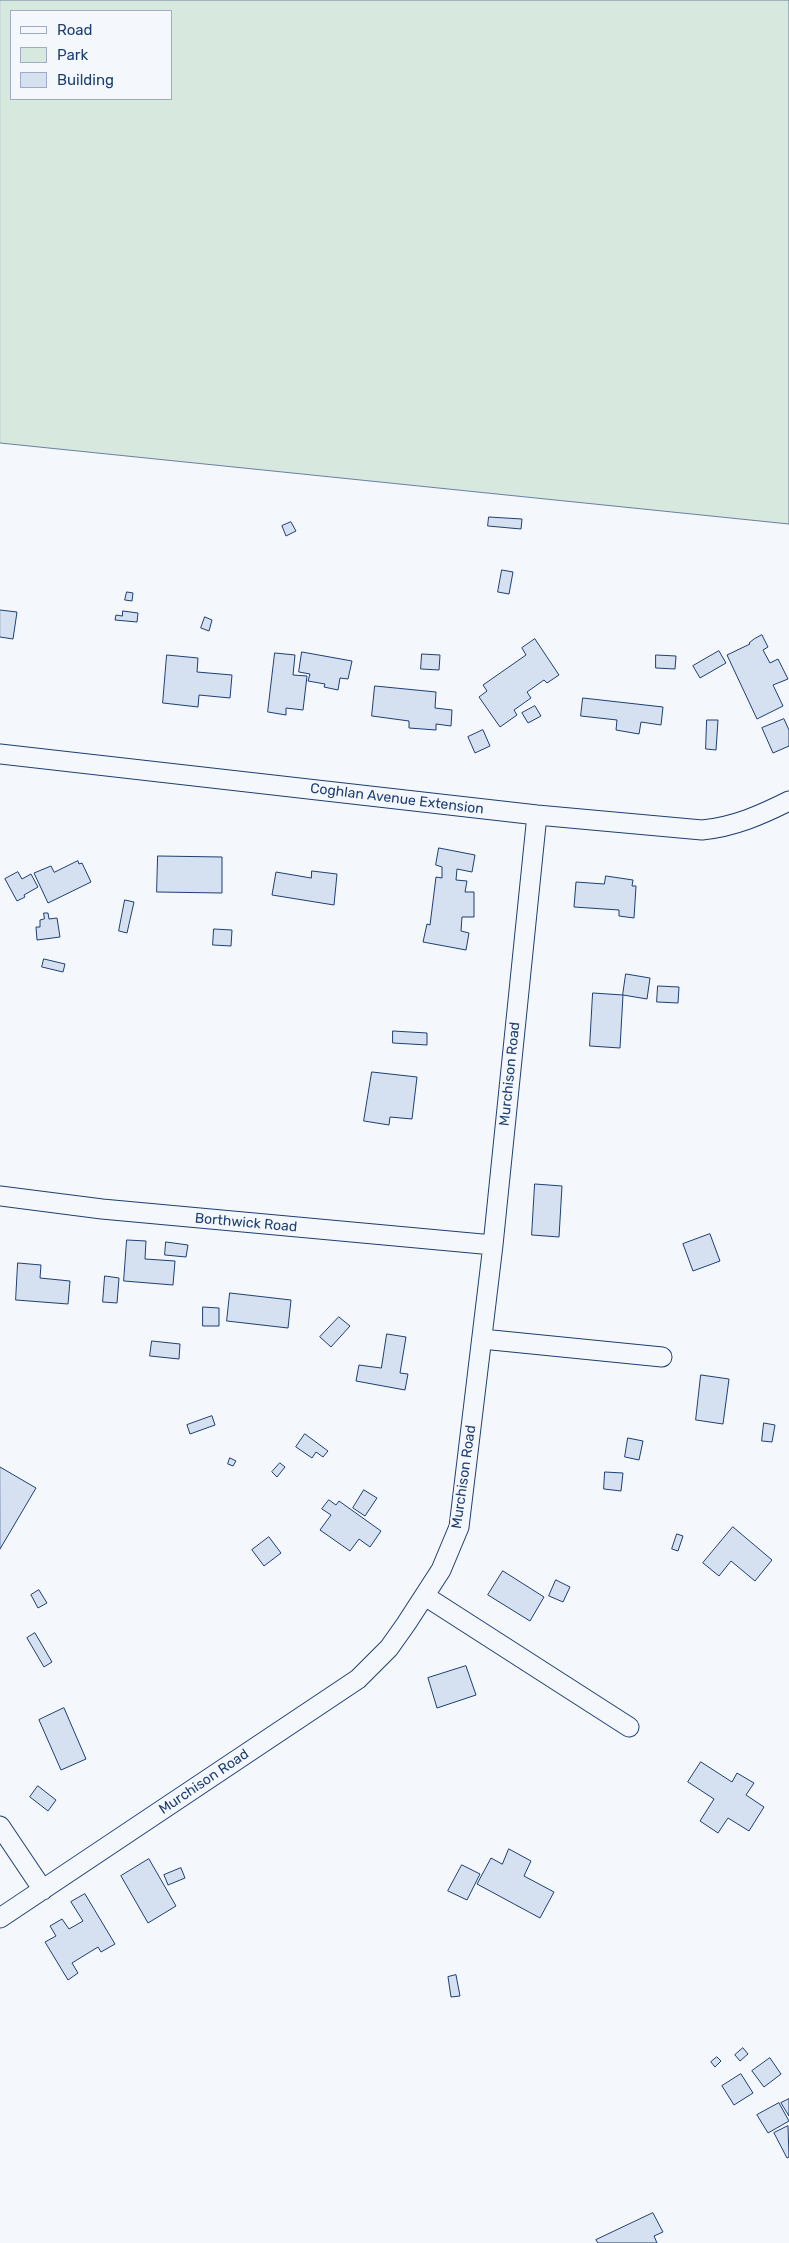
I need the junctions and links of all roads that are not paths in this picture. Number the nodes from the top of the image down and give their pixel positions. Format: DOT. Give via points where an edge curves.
graph roads {
  1 [pos="0,754"];
  2 [pos="789,801"];
  3 [pos="537,816"];
  4 [pos="0,1196"];
  5 [pos="493,1246"];
  6 [pos="482,1339"];
  7 [pos="662,1357"];
  8 [pos="425,1596"];
  9 [pos="629,1727"];
  10 [pos="0,1826"];
  11 [pos="43,1890"];
  12 [pos="0,1918"];
  1 -- 3 [label="street, Coghlan Avenue Extension"];
  2 -- 3 [label="street, Coghlan Avenue Extension" via="743,822 702,830"];
  3 -- 5 [label="street, Murchison Road"];
  4 -- 5 [label="street, Borthwick Road" via="111,1210"];
  5 -- 6 [label="street, Murchison Road"];
  6 -- 7 [label="street"];
  6 -- 8 [label="street, Murchison Road" via="459,1527 441,1570"];
  8 -- 9 [label="street"];
  8 -- 11 [label="street, Murchison Road" via="389,1648 358,1679"];
  10 -- 11 [label="street"];
  11 -- 12 [label="street, Murchison Road"];
}
